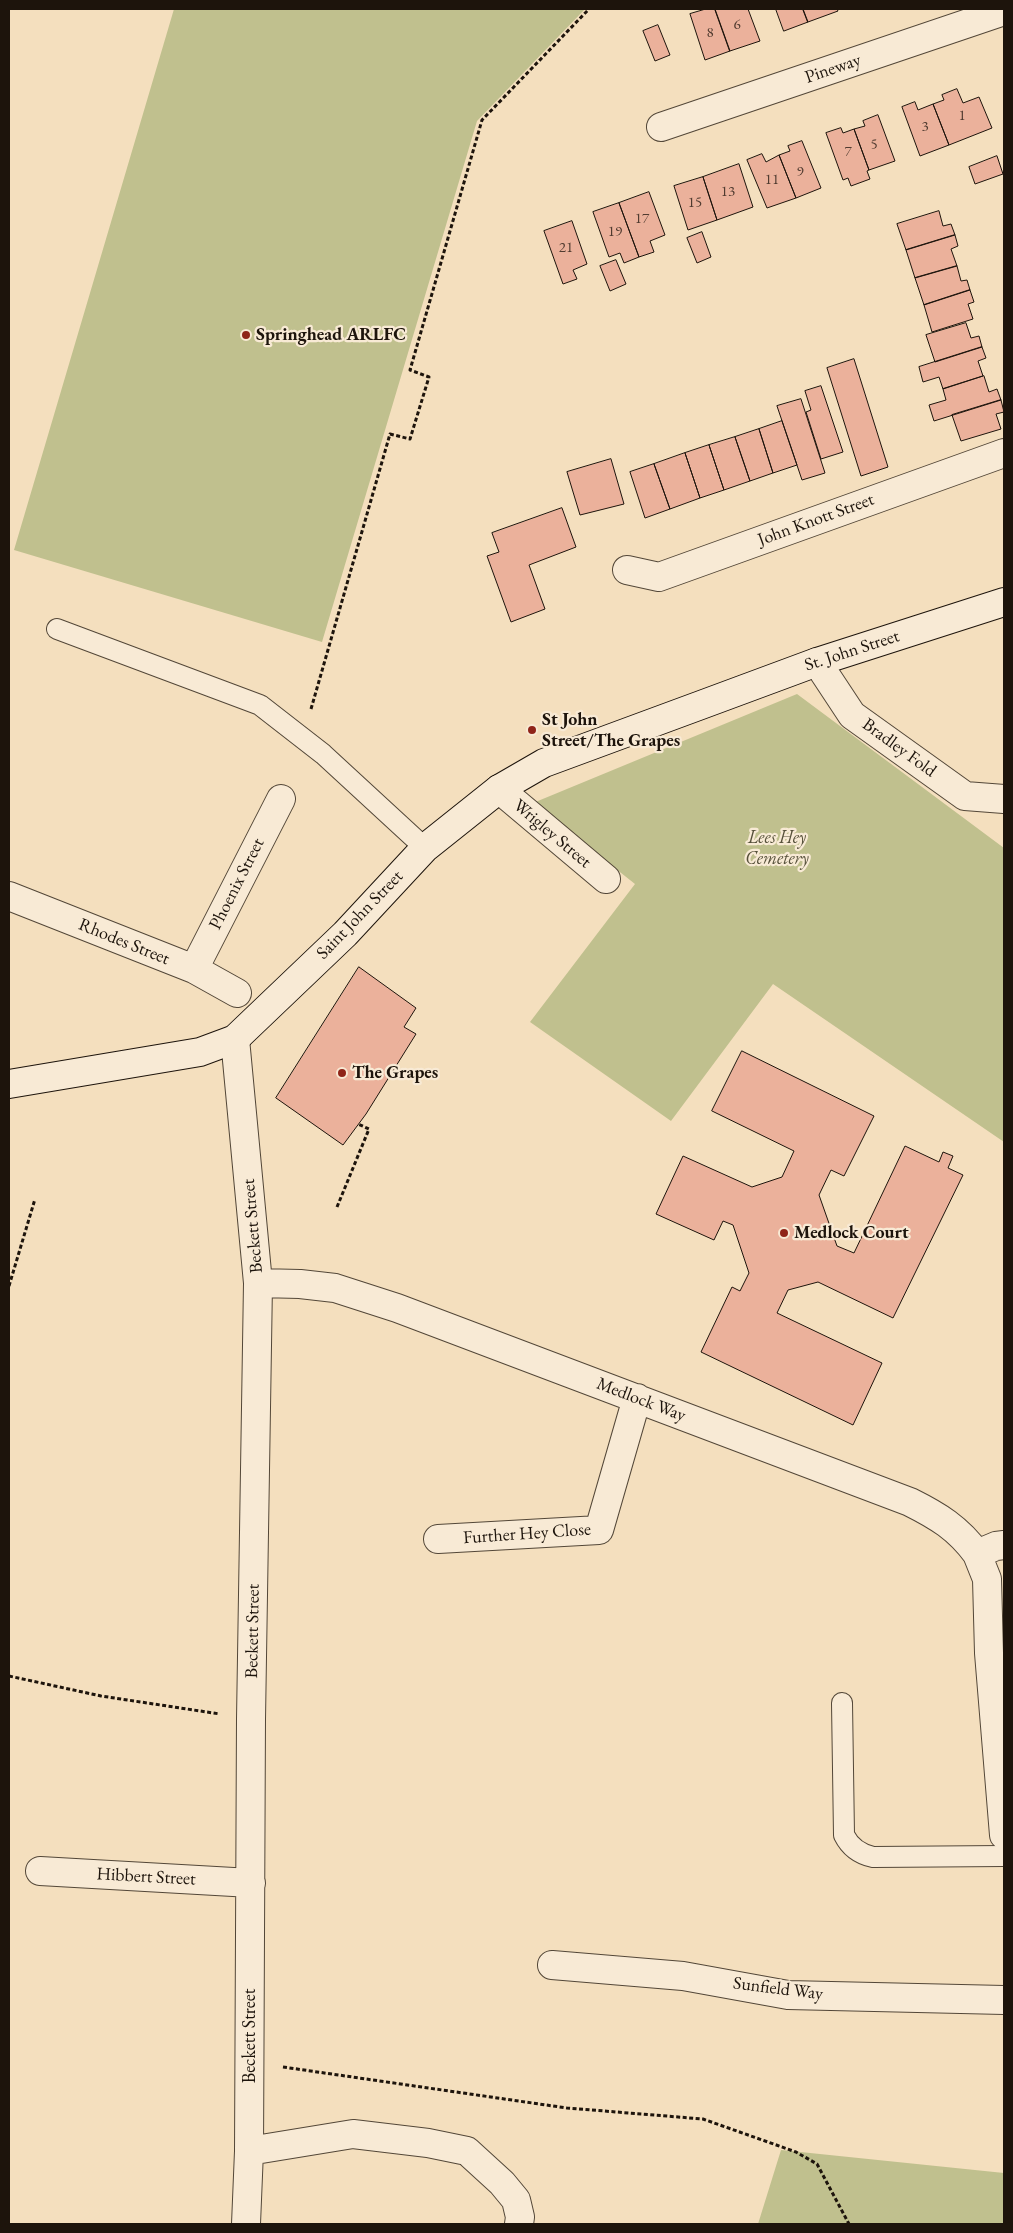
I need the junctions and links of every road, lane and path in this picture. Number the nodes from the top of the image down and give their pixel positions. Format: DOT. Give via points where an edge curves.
graph roads {
  1 [pos="589,9"];
  2 [pos="1004,11"];
  3 [pos="661,127"];
  4 [pos="1004,453"];
  5 [pos="627,570"];
  6 [pos="1004,602"];
  7 [pos="57,629"];
  8 [pos="817,662"];
  9 [pos="701,705"];
  10 [pos="302,738"];
  11 [pos="499,789"];
  12 [pos="281,799"];
  13 [pos="1004,799"];
  14 [pos="425,848"];
  15 [pos="606,879"];
  16 [pos="9,896"];
  17 [pos="194,969"];
  18 [pos="237,993"];
  19 [pos="235,1039"];
  20 [pos="9,1079"];
  21 [pos="9,1084"];
  22 [pos="358,1124"];
  23 [pos="36,1199"];
  24 [pos="337,1207"];
  25 [pos="258,1283"];
  26 [pos="9,1286"];
  27 [pos="637,1398"];
  28 [pos="438,1539"];
  29 [pos="1004,1545"];
  30 [pos="977,1554"];
  31 [pos="9,1676"];
  32 [pos="842,1703"];
  33 [pos="251,1718"];
  34 [pos="1004,1836"];
  35 [pos="1004,1856"];
  36 [pos="40,1872"];
  37 [pos="252,1883"];
  38 [pos="552,1965"];
  39 [pos="1004,2000"];
  40 [pos="250,2061"];
  41 [pos="250,2151"];
  42 [pos="246,2224"];
  43 [pos="519,2224"];
  44 [pos="849,2224"];
  1 -- 10 [label="path" via="482,120 410,370 429,377 410,439 390,434"];
  2 -- 3 [label="street, Pineway"];
  4 -- 5 [label="street, John Knott Street" via="659,577"];
  6 -- 8 [label="street, St. John Street"];
  7 -- 10 [label="lane" via="260,705"];
  8 -- 9 [label="street, St. John Street"];
  8 -- 13 [label="street, Bradley Fold" via="852,715 860,721 965,796"];
  9 -- 11 [label="street, Saint John Street" via="544,764"];
  10 -- 14 [label="lane"];
  11 -- 14 [label="street, Saint John Street"];
  11 -- 15 [label="street, Wrigley Street"];
  12 -- 17 [label="street, Phoenix Street"];
  14 -- 19 [label="street, Saint John Street" via="345,934"];
  16 -- 17 [label="street, Rhodes Street"];
  17 -- 18 [label="street, Rhodes Street"];
  19 -- 21 [label="street, Saint John Street" via="200,1052"];
  19 -- 25 [label="street, Beckett Street"];
  20 -- 21 [label="street"];
  22 -- 24 [label="path" via="368,1129"];
  23 -- 26 [label="path"];
  25 -- 27 [label="street, Medlock Way" via="335,1288"];
  25 -- 33 [label="street, Beckett Street"];
  27 -- 28 [label="street, Further Hey Close" via="599,1530"];
  27 -- 30 [label="street, Medlock Way" via="910,1502 944,1520 964,1537"];
  29 -- 30 [label="street"];
  30 -- 34 [label="street, Medlock Way" via="987,1579 989,1654"];
  31 -- 33 [label="path" via="101,1696"];
  32 -- 35 [label="lane" via="844,1835 852,1848 873,1857"];
  33 -- 37 [label="street, Beckett Street"];
  36 -- 37 [label="street, Hibbert Street"];
  37 -- 40 [label="street, Beckett Street"];
  38 -- 39 [label="street, Sunfield Way" via="683,1976 788,1995"];
  40 -- 41 [label="street, Beckett Street"];
  40 -- 44 [label="path" via="566,2108 702,2119 796,2152 817,2164"];
  41 -- 42 [label="street, Beckett Street"];
  41 -- 43 [label="street" via="353,2134 428,2142 468,2151 516,2200"];
}
